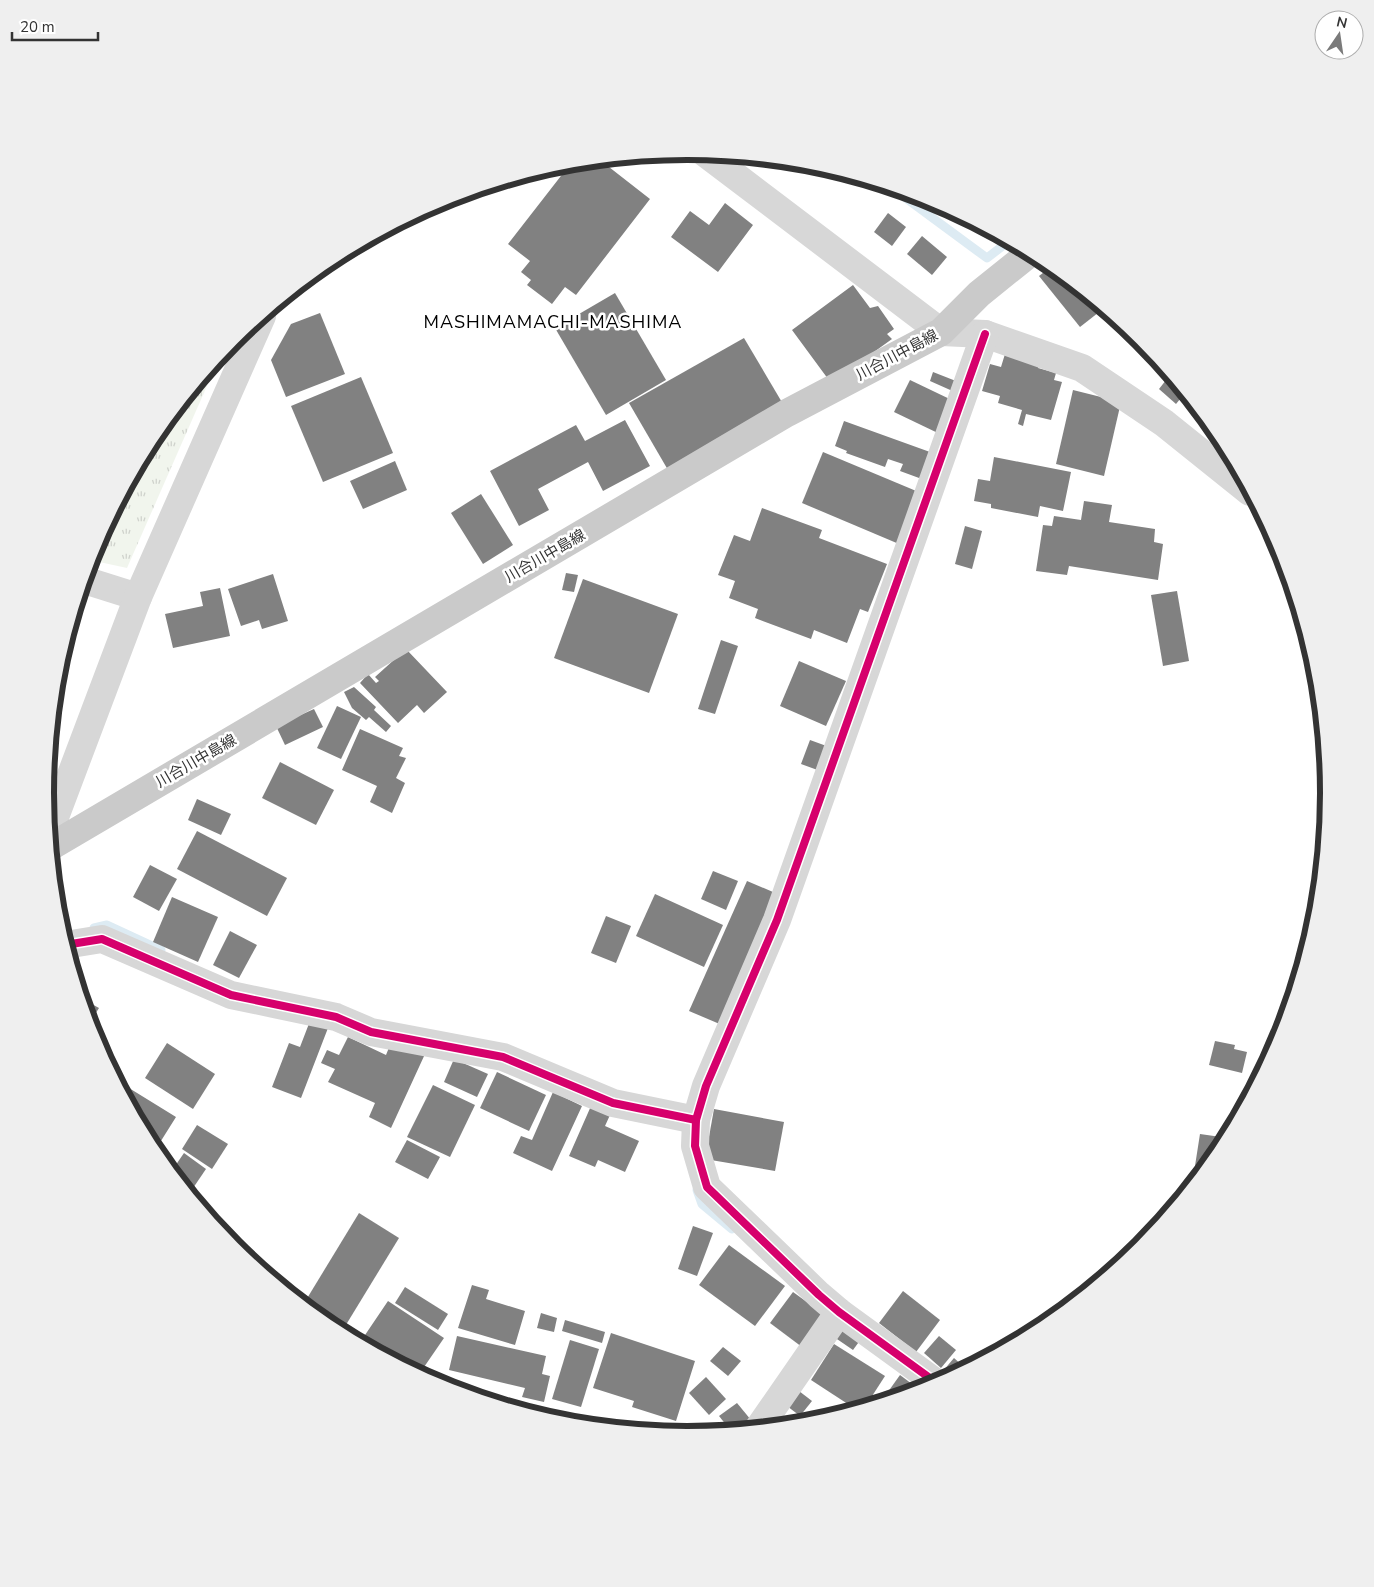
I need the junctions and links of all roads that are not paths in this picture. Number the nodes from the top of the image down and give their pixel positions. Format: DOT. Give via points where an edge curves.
graph roads {
  1 [pos="716,161"];
  2 [pos="1024,258"];
  3 [pos="256,330"];
  4 [pos="941,332"];
  5 [pos="985,334"];
  6 [pos="1238,482"];
  7 [pos="90,582"];
  8 [pos="138,597"];
  9 [pos="55,818"];
  10 [pos="56,844"];
  11 [pos="72,944"];
  12 [pos="696,1120"];
  13 [pos="839,1312"];
  14 [pos="930,1378"];
  15 [pos="762,1422"];
  1 -- 4 [label="street"];
  2 -- 4 [label="main road, 川合川中島線" via="979,294"];
  3 -- 8 [label="street"];
  4 -- 5 [label="street"];
  4 -- 10 [label="main road, 川合川中島線" via="787,414"];
  5 -- 6 [label="street" via="1082,368 1164,423"];
  5 -- 12 [label="street" via="777,920 706,1086"];
  7 -- 8 [label="street"];
  8 -- 9 [label="street"];
  11 -- 12 [label="street" via="102,939 231,995 336,1017 371,1032 503,1057 613,1103"];
  12 -- 13 [label="street" via="695,1146 708,1187"];
  13 -- 14 [label="street"];
  13 -- 15 [label="street"];
}
